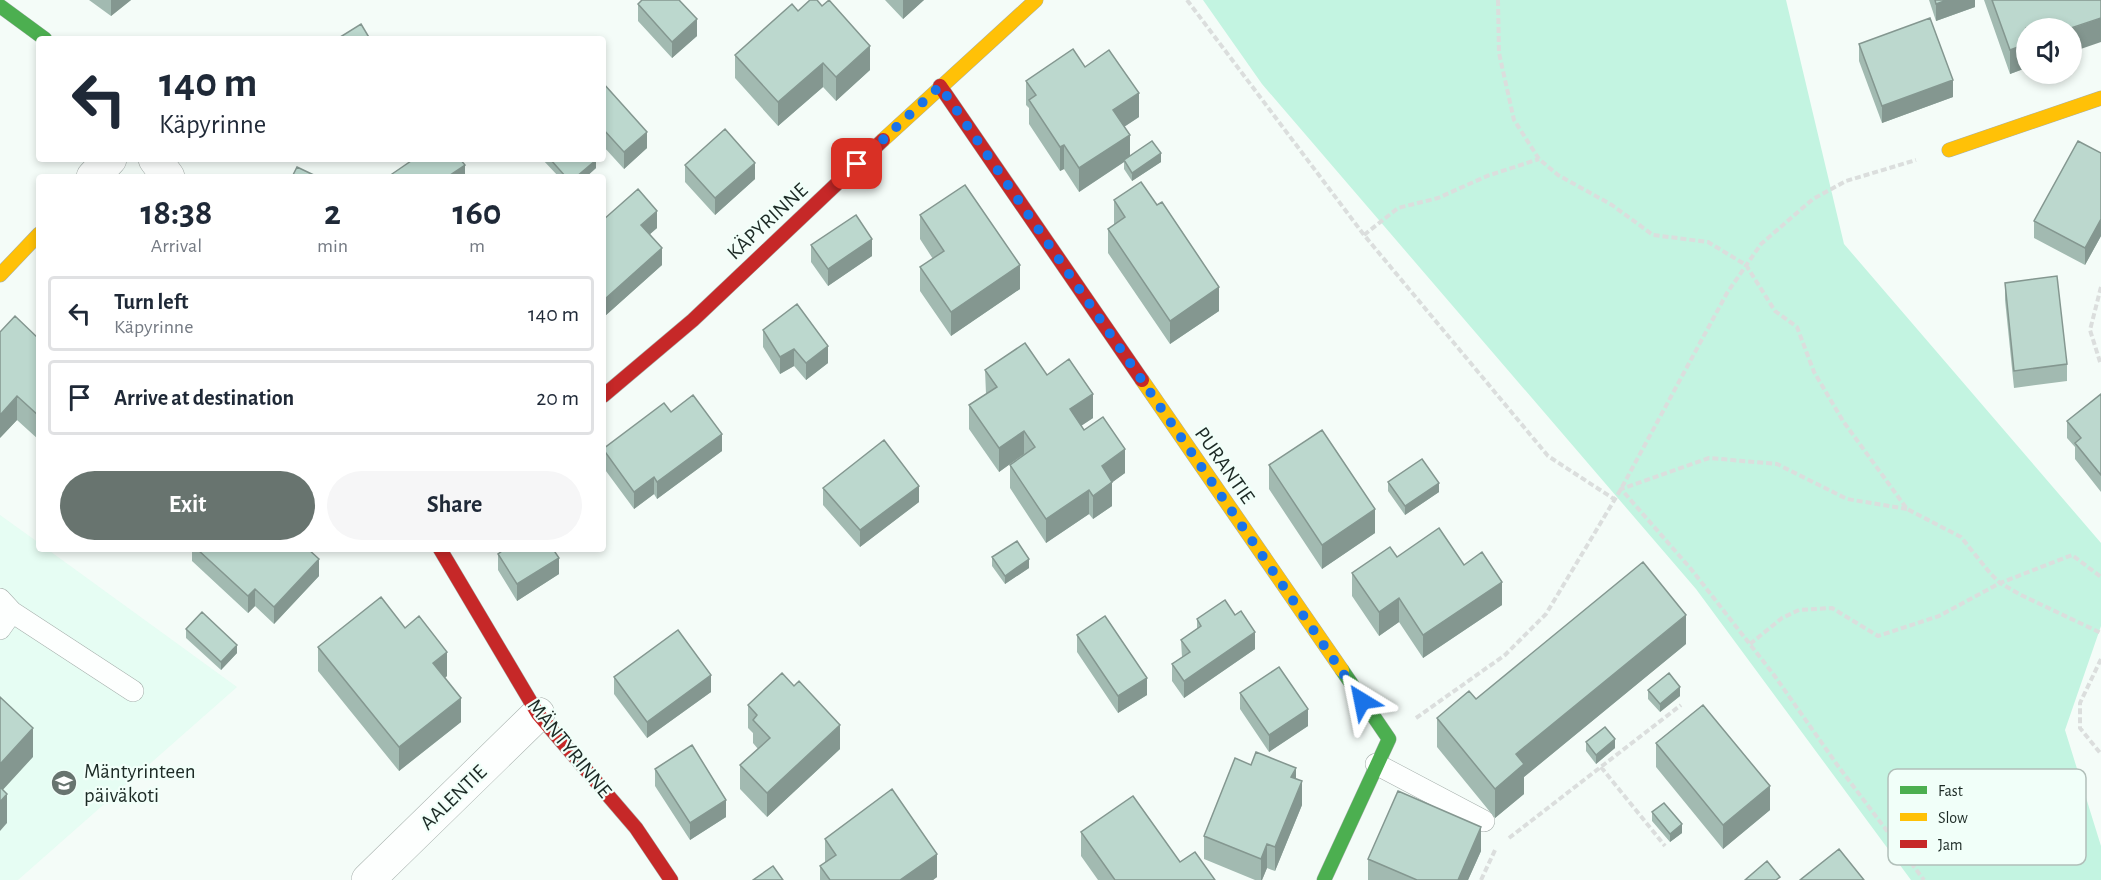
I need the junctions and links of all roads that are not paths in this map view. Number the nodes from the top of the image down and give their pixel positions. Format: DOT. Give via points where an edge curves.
graph roads {
  1 [pos="1035,0"];
  2 [pos="0,6"];
  3 [pos="41,36"];
  4 [pos="940,86"];
  5 [pos="2101,98"];
  6 [pos="1949,150"];
  7 [pos="107,162"];
  8 [pos="96,174"];
  9 [pos="36,237"];
  10 [pos="0,275"];
  11 [pos="606,393"];
  12 [pos="442,552"];
  13 [pos="4,613"];
  14 [pos="133,691"];
  15 [pos="538,714"];
  16 [pos="1376,764"];
  17 [pos="1484,821"];
  18 [pos="368,880"];
  19 [pos="670,880"];
  20 [pos="1324,880"];
  1 -- 4 [label="street, KÄPYRINNE"];
  2 -- 3 [label="street"];
  4 -- 11 [label="street, KÄPYRINNE" via="693,320"];
  4 -- 16 [label="street, PURANTIE" via="1389,740"];
  5 -- 6 [label="street"];
  7 -- 8 [label="street"];
  9 -- 10 [label="street"];
  12 -- 15 [label="street, MÄNTYRINNE"];
  13 -- 14 [label="lane"];
  15 -- 18 [label="street, AALENTIE"];
  15 -- 19 [label="street, MÄNTYRINNE" via="636,828"];
  16 -- 17 [label="lane"];
  16 -- 20 [label="street"];
}
